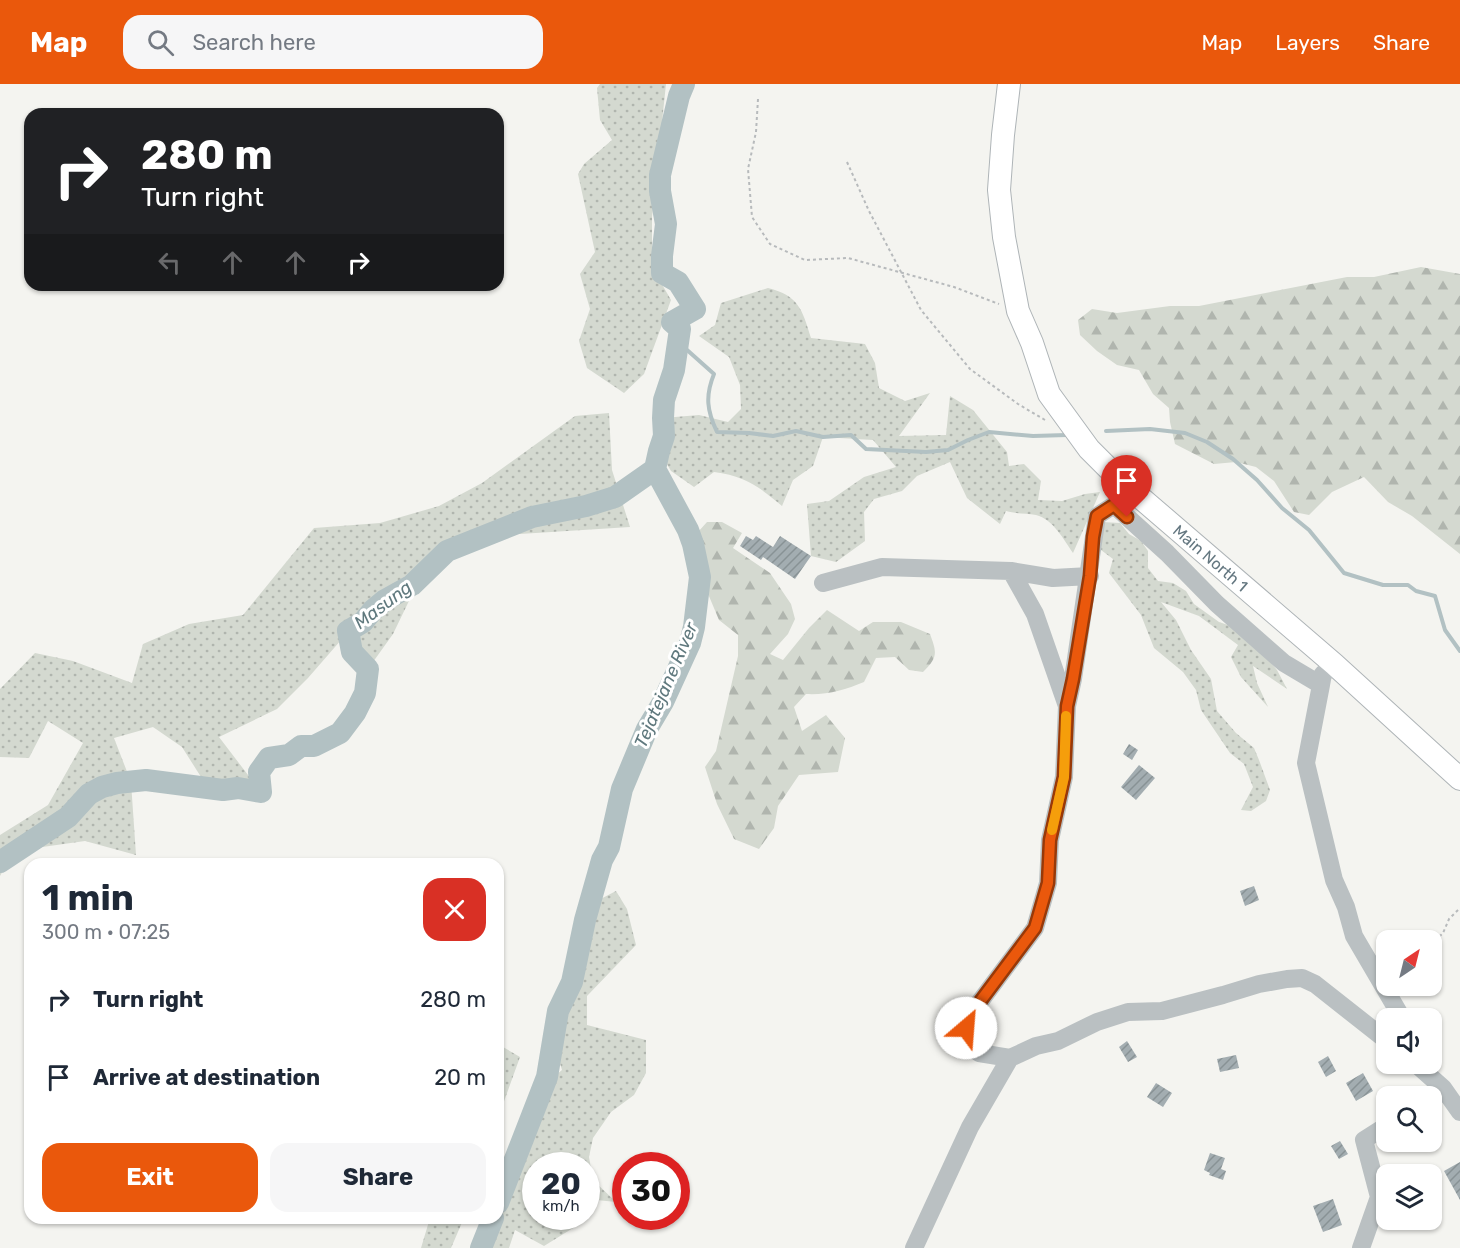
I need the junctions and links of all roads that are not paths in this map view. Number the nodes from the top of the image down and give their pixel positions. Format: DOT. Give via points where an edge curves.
graph roads {
  1 [pos="1009,84"];
  2 [pos="1011,571"];
  3 [pos="1090,576"];
  4 [pos="823,583"];
  5 [pos="1334,664"];
  6 [pos="1321,685"];
  7 [pos="1067,706"];
  8 [pos="1460,779"];
  9 [pos="1396,1008"];
  10 [pos="1376,1032"];
  11 [pos="1010,1058"];
  12 [pos="1442,1097"];
  13 [pos="1460,1112"];
  14 [pos="1376,1132"];
  15 [pos="914,1248"];
  16 [pos="1360,1248"];
  1 -- 5 [label="main road, Main North 1" via="999,190 1004,237 1018,311 1049,394 1089,449 1120,480"];
  2 -- 3 [label="street" via="1053,578"];
  2 -- 4 [label="street" via="882,567"];
  2 -- 7 [label="street" via="1035,614"];
  3 -- 6 [label="street" via="1097,516 1114,505 1284,663"];
  3 -- 7 [label="street"];
  5 -- 6 [label="street" via="1323,674"];
  5 -- 8 [label="main road, Main North 1"];
  6 -- 9 [label="street" via="1306,763 1334,880 1354,936"];
  7 -- 11 [label="street" via="1064,777 1050,840 1048,883 1035,928 970,1015 962,1041 979,1053"];
  10 -- 11 [label="street" via="1302,978 1259,984 1162,1011 1128,1012"];
  11 -- 15 [label="street" via="970,1127"];
  12 -- 13 [label="street"];
  14 -- 16 [label="street" via="1364,1140 1379,1197"];
}
